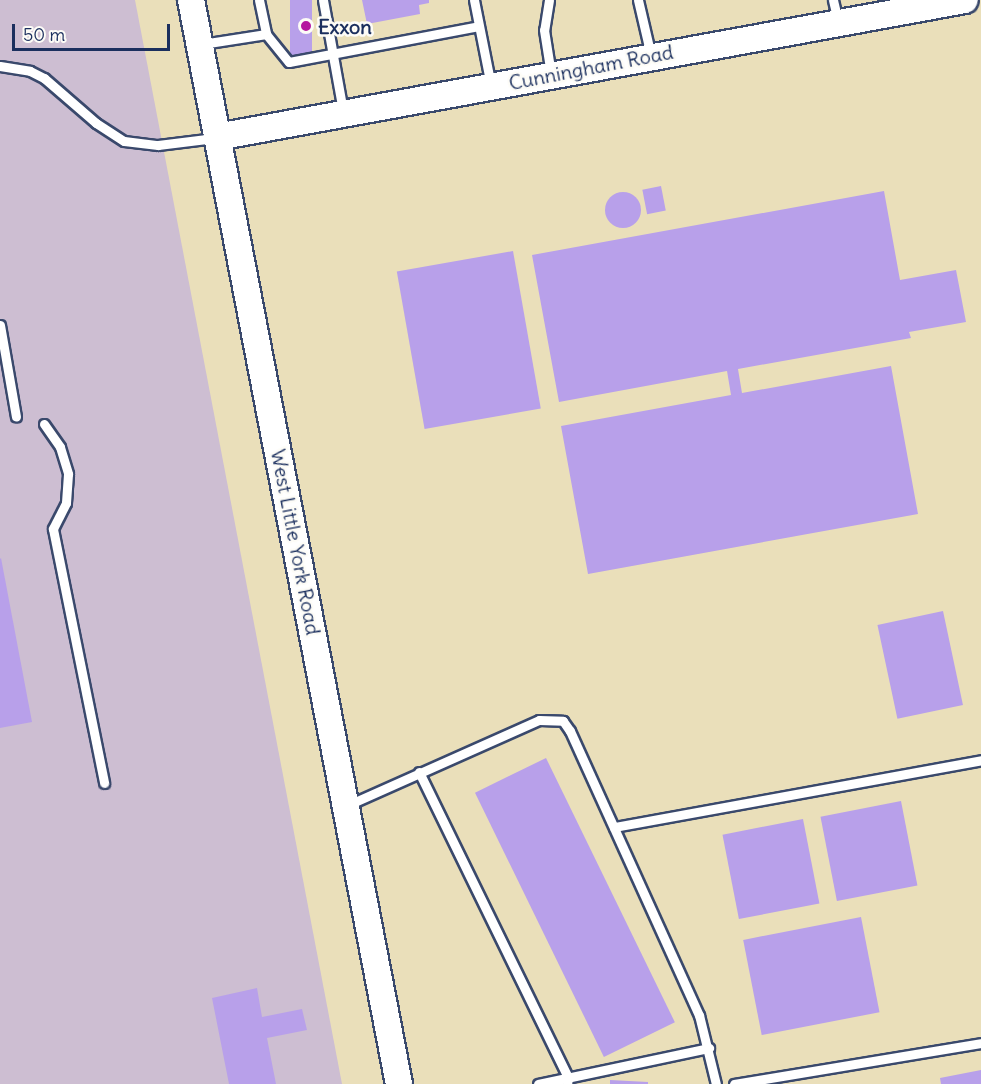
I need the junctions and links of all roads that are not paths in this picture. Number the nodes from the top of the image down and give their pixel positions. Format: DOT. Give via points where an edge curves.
graph roads {
  1 [pos="191,0"];
  2 [pos="260,0"];
  3 [pos="322,0"];
  4 [pos="474,0"];
  5 [pos="549,0"];
  6 [pos="638,0"];
  7 [pos="965,0"];
  8 [pos="836,11"];
  9 [pos="479,26"];
  10 [pos="266,34"];
  11 [pos="200,44"];
  12 [pos="333,54"];
  13 [pos="651,56"];
  14 [pos="0,66"];
  15 [pos="551,74"];
  16 [pos="490,86"];
  17 [pos="344,114"];
  18 [pos="218,137"];
  19 [pos="0,325"];
  20 [pos="16,417"];
  21 [pos="44,424"];
  22 [pos="981,760"];
  23 [pos="419,772"];
  24 [pos="104,783"];
  25 [pos="346,806"];
  26 [pos="614,827"];
  27 [pos="981,1043"];
  28 [pos="709,1048"];
  29 [pos="567,1081"];
  30 [pos="399,1084"];
  31 [pos="538,1084"];
  32 [pos="716,1084"];
  33 [pos="734,1084"];
  1 -- 11 [label="main road, West Little York Road"];
  2 -- 10 [label="lane"];
  3 -- 12 [label="lane"];
  4 -- 9 [label="lane"];
  5 -- 15 [label="lane" via="544,30"];
  6 -- 13 [label="lane"];
  7 -- 8 [label="main road, Cunningham Road"];
  8 -- 13 [label="main road, Cunningham Road"];
  9 -- 12 [label="lane"];
  9 -- 16 [label="lane"];
  10 -- 11 [label="lane"];
  10 -- 12 [label="lane" via="289,62"];
  11 -- 18 [label="main road, West Little York Road"];
  12 -- 17 [label="lane"];
  13 -- 15 [label="main road, Cunningham Road"];
  14 -- 18 [label="lane" via="30,71 44,78 96,123 124,141 158,145"];
  15 -- 16 [label="main road, Cunningham Road"];
  16 -- 17 [label="main road, Cunningham Road"];
  17 -- 18 [label="main road, Cunningham Road"];
  18 -- 25 [label="main road, West Little York Road"];
  19 -- 20 [label="lane"];
  21 -- 24 [label="lane" via="60,447 68,474 66,503 53,529"];
  22 -- 26 [label="lane"];
  23 -- 25 [label="lane"];
  23 -- 26 [label="lane" via="539,720 563,721"];
  23 -- 29 [label="lane"];
  25 -- 30 [label="main road, West Little York Road"];
  26 -- 28 [label="lane" via="699,1015"];
  27 -- 33 [label="lane"];
  28 -- 29 [label="lane"];
  28 -- 32 [label="lane"];
  29 -- 31 [label="lane"];
}
